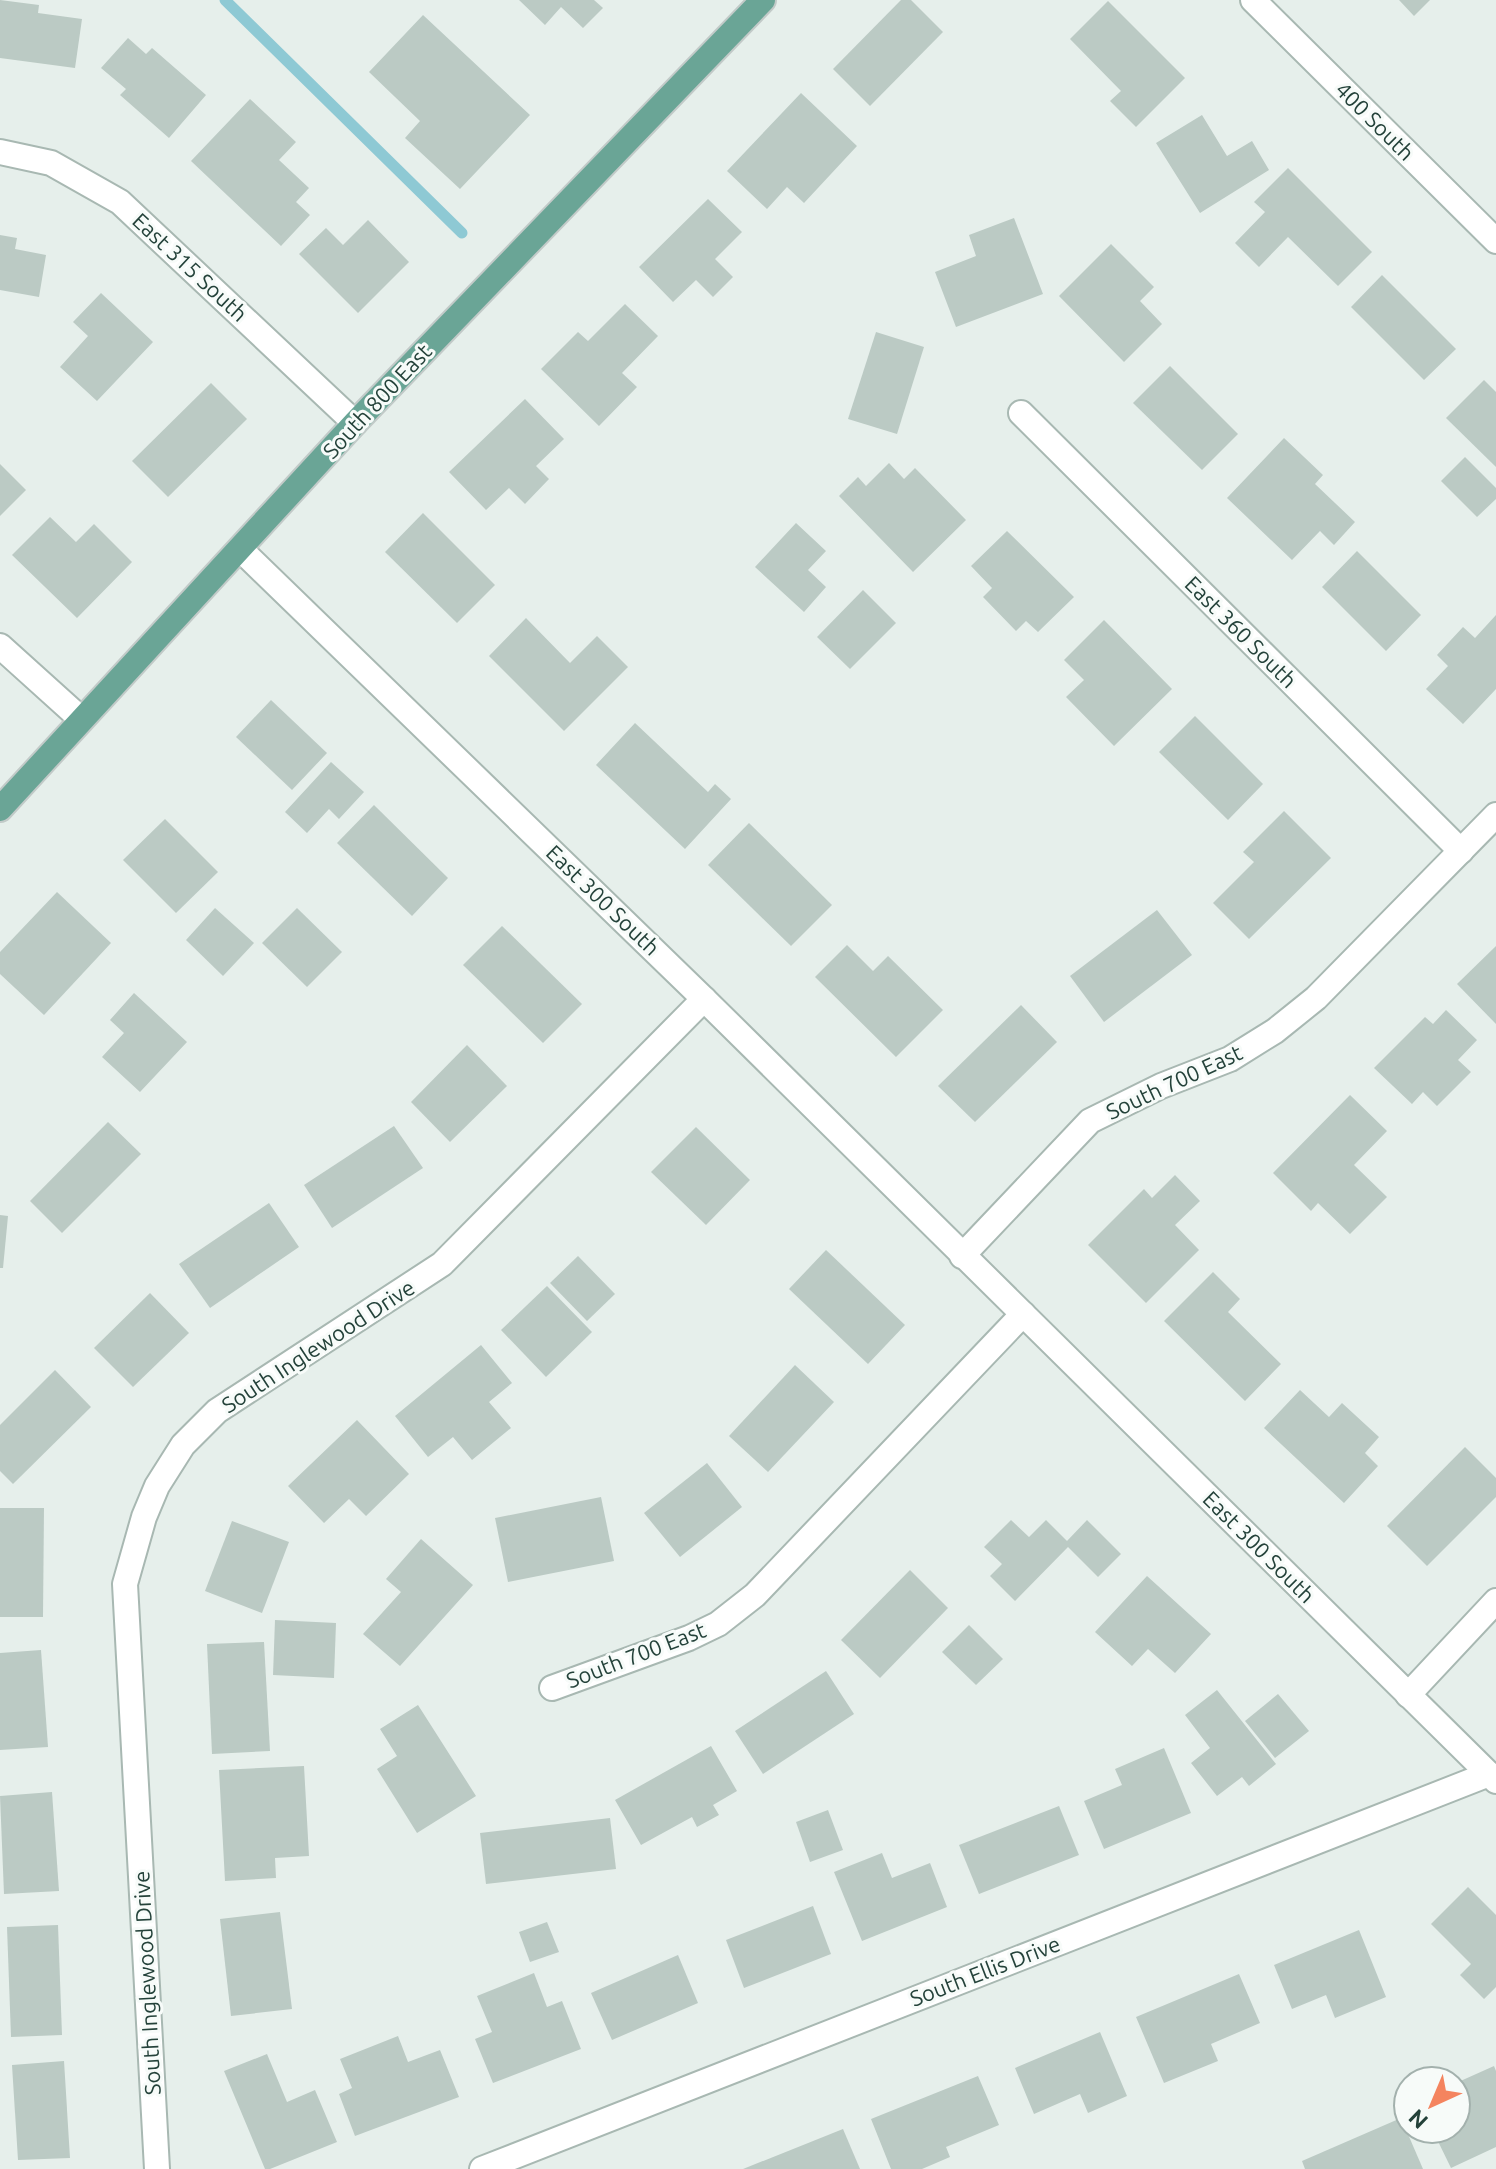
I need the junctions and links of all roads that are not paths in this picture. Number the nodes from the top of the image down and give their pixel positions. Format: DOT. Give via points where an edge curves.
graph roads {
  1 [pos="1253,0"];
  2 [pos="760,1"];
  3 [pos="0,152"];
  4 [pos="1496,241"];
  5 [pos="1021,413"];
  6 [pos="355,423"];
  7 [pos="240,549"];
  8 [pos="0,646"];
  9 [pos="81,719"];
  10 [pos="0,809"];
  11 [pos="1496,815"];
  12 [pos="1461,851"];
  13 [pos="704,999"];
  14 [pos="962,1256"];
  15 [pos="1023,1314"];
  16 [pos="1496,1601"];
  17 [pos="552,1688"];
  18 [pos="1408,1695"];
  19 [pos="1492,1778"];
  20 [pos="157,2169"];
  21 [pos="482,2169"];
  1 -- 4 [label="street, 400 South"];
  2 -- 6 [label="main road, South 800 East"];
  3 -- 6 [label="street, East 315 South" via="51,163 120,202"];
  5 -- 12 [label="street, East 360 South"];
  6 -- 7 [label="main road, South 800 East"];
  7 -- 9 [label="main road, South 800 East"];
  7 -- 13 [label="street, East 300 South"];
  8 -- 9 [label="street"];
  9 -- 10 [label="main road, South 800 East"];
  11 -- 12 [label="street, South 700 East"];
  12 -- 14 [label="street, South 700 East" via="1316,998 1275,1031 1230,1059 1090,1121"];
  13 -- 14 [label="street, East 300 South"];
  13 -- 20 [label="street, South Inglewood Drive" via="442,1264 217,1411 183,1445 157,1486 125,1584"];
  14 -- 15 [label="street, East 300 South"];
  15 -- 17 [label="street, South 700 East" via="755,1595 718,1624 689,1638"];
  15 -- 18 [label="street, East 300 South"];
  16 -- 18 [label="street"];
  18 -- 19 [label="street, East 300 South"];
  19 -- 21 [label="street, South Ellis Drive"];
}
